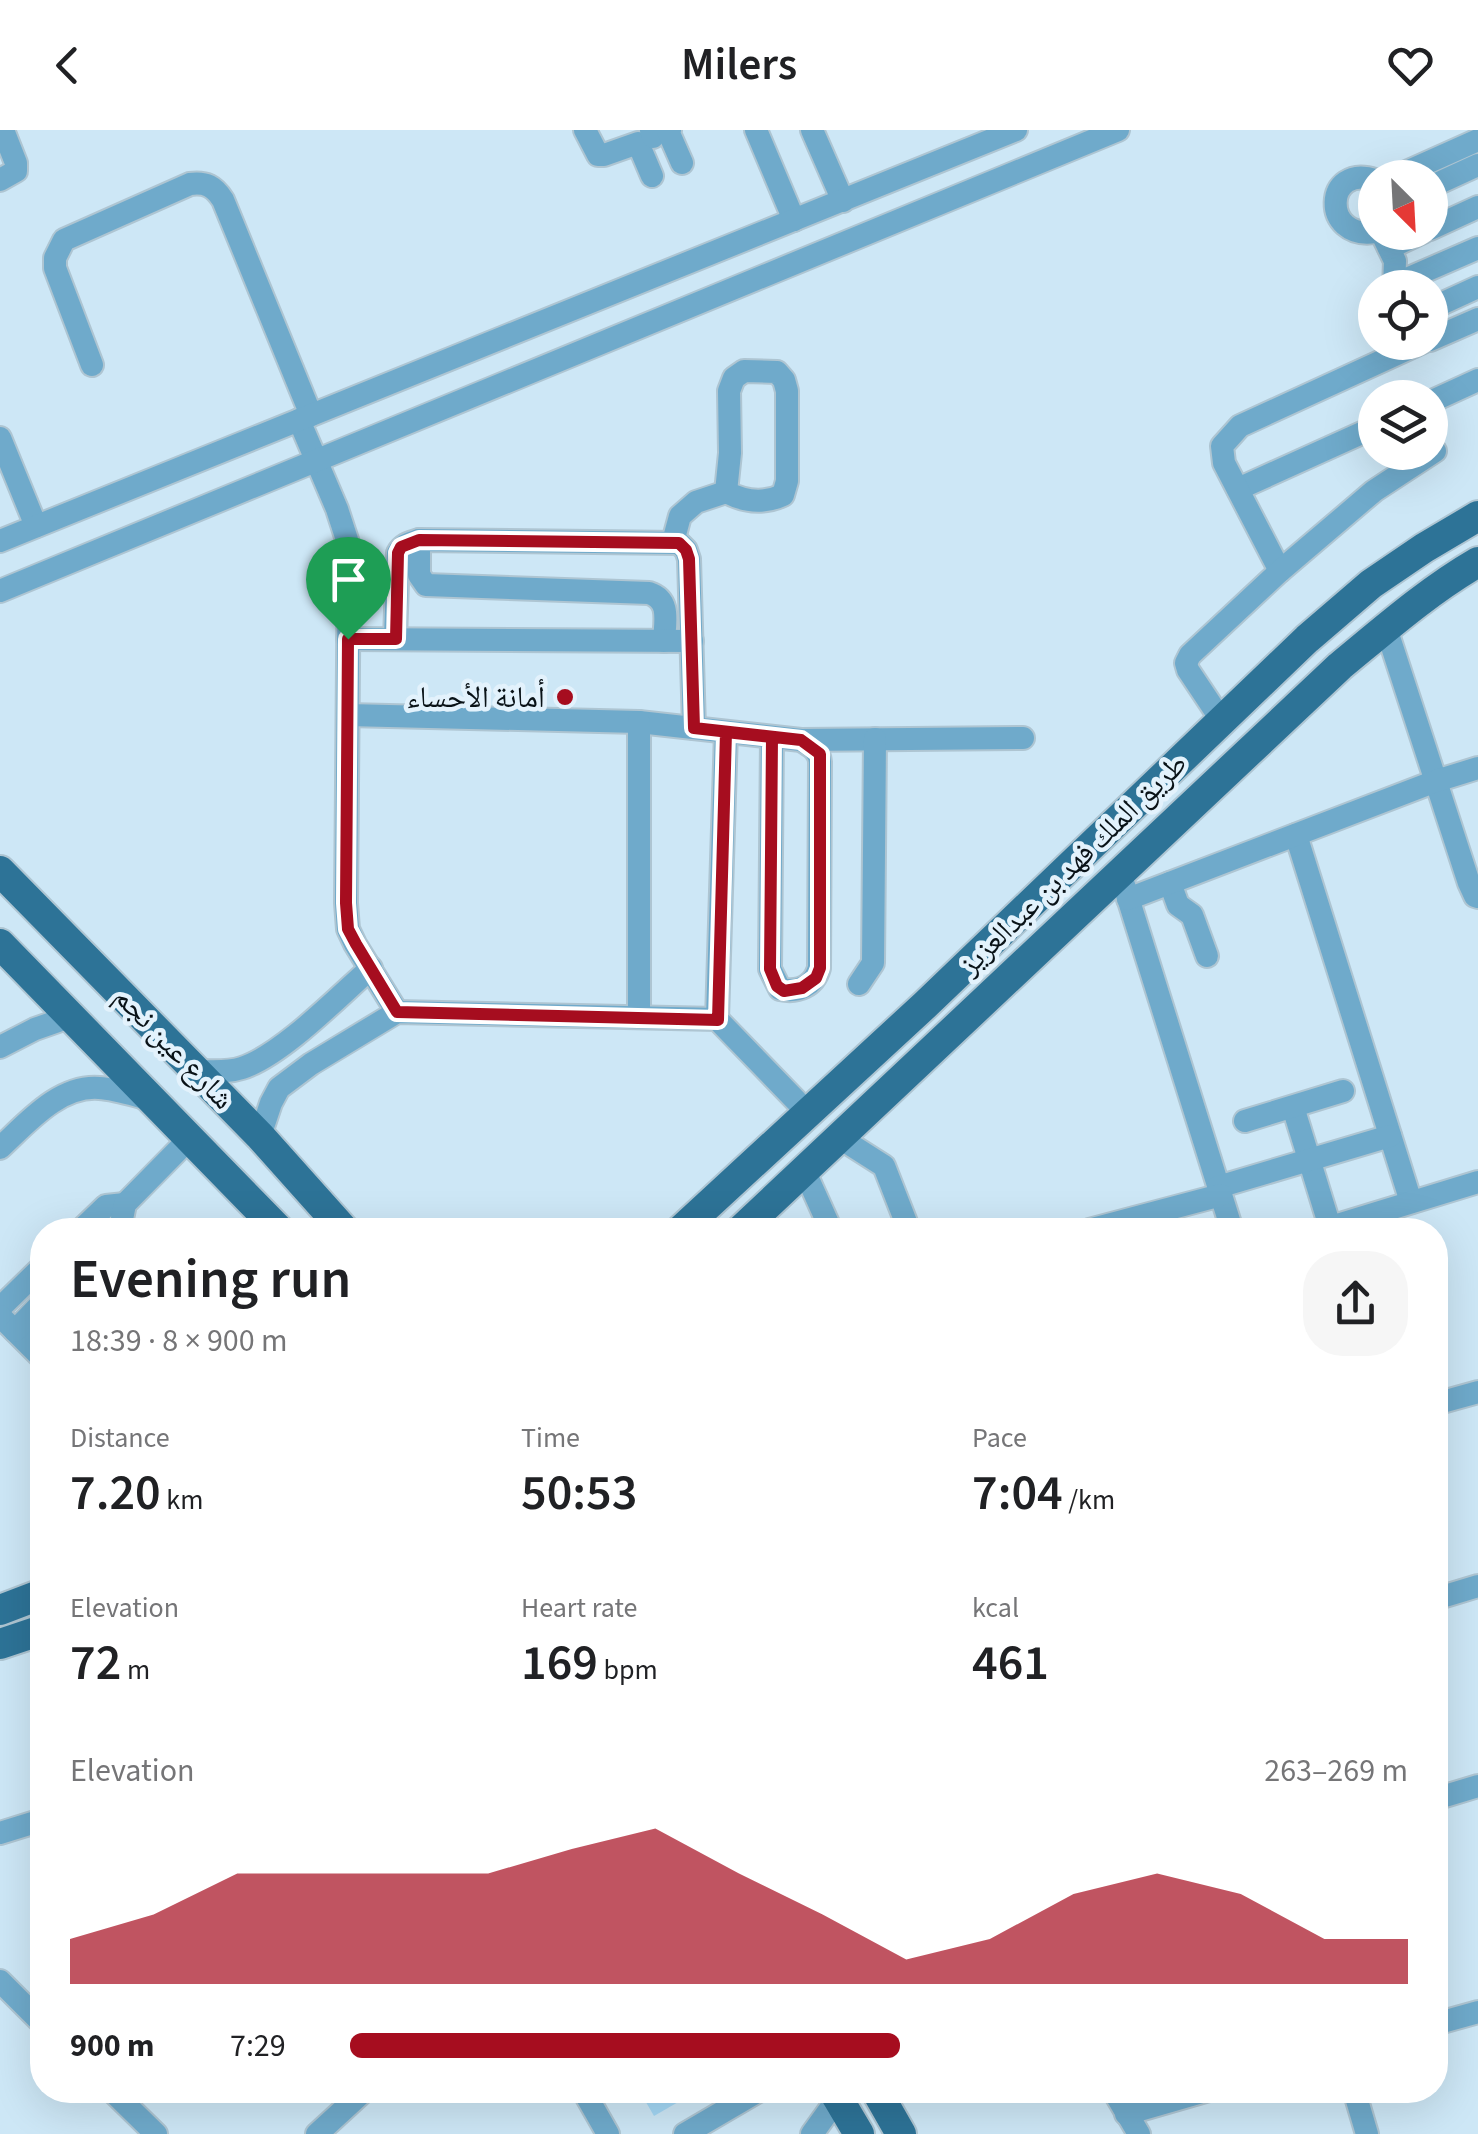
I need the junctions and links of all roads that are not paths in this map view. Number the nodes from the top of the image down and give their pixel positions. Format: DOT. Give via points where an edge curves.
graph roads {
  1 [pos="3,130"];
  2 [pos="585,130"];
  3 [pos="756,130"];
  4 [pos="812,130"];
  5 [pos="1016,130"];
  6 [pos="1118,130"];
  7 [pos="656,134"];
  8 [pos="1478,140"];
  9 [pos="1433,160"];
  10 [pos="682,163"];
  11 [pos="1478,165"];
  12 [pos="652,176"];
  13 [pos="1358,176"];
  14 [pos="1448,179"];
  15 [pos="0,180"];
  16 [pos="843,200"];
  17 [pos="1478,207"];
  18 [pos="794,220"];
  19 [pos="1448,221"];
  20 [pos="1358,232"];
  21 [pos="1478,248"];
  22 [pos="1429,270"];
  23 [pos="1478,287"];
  24 [pos="1448,300"];
  25 [pos="1478,319"];
  26 [pos="1448,332"];
  27 [pos="1385,360"];
  28 [pos="92,365"];
  29 [pos="1478,380"];
  30 [pos="1448,394"];
  31 [pos="305,418"];
  32 [pos="1358,435"];
  33 [pos="0,438"];
  34 [pos="316,461"];
  35 [pos="1406,470"];
  36 [pos="1238,489"];
  37 [pos="726,492"];
  38 [pos="1478,516"];
  39 [pos="36,526"];
  40 [pos="419,540"];
  41 [pos="0,541"];
  42 [pos="673,542"];
  43 [pos="1478,562"];
  44 [pos="1280,571"];
  45 [pos="0,591"];
  46 [pos="1386,628"];
  47 [pos="348,639"];
  48 [pos="396,639"];
  49 [pos="664,641"];
  50 [pos="692,641"];
  51 [pos="348,715"];
  52 [pos="1222,720"];
  53 [pos="639,722"];
  54 [pos="694,728"];
  55 [pos="726,732"];
  56 [pos="772,737"];
  57 [pos="1023,738"];
  58 [pos="875,739"];
  59 [pos="801,740"];
  60 [pos="1478,768"];
  61 [pos="1436,781"];
  62 [pos="1296,835"];
  63 [pos="0,871"];
  64 [pos="1170,883"];
  65 [pos="1124,886"];
  66 [pos="1478,897"];
  67 [pos="0,944"];
  68 [pos="1207,956"];
  69 [pos="370,968"];
  70 [pos="859,984"];
  71 [pos="397,1012"];
  72 [pos="72,1016"];
  73 [pos="639,1018"];
  74 [pos="718,1020"];
  75 [pos="0,1047"];
  76 [pos="196,1071"];
  77 [pos="1343,1091"];
  78 [pos="153,1100"];
  79 [pos="1293,1107"];
  80 [pos="809,1114"];
  81 [pos="1244,1121"];
  82 [pos="260,1136"];
  83 [pos="1390,1136"];
  84 [pos="190,1138"];
  85 [pos="840,1138"];
  86 [pos="0,1148"];
  87 [pos="1308,1160"];
  88 [pos="805,1172"];
  89 [pos="1478,1182"];
  90 [pos="1220,1191"];
  91 [pos="1411,1202"];
  92 [pos="125,1204"];
  93 [pos="93,1218"];
  94 [pos="122,1218"];
  95 [pos="267,1218"];
  96 [pos="336,1218"];
  97 [pos="694,1218"];
  98 [pos="754,1218"];
  99 [pos="826,1218"];
  100 [pos="904,1218"];
  101 [pos="1129,1218"];
  102 [pos="1228,1218"];
  103 [pos="1322,1218"];
  104 [pos="1360,1218"];
  105 [pos="30,1280"];
  106 [pos="0,1308"];
  107 [pos="30,1310"];
  108 [pos="8,1324"];
  109 [pos="30,1346"];
  110 [pos="1478,1392"];
  111 [pos="1448,1400"];
  112 [pos="1478,1586"];
  113 [pos="1448,1595"];
  114 [pos="30,1599"];
  115 [pos="0,1610"];
  116 [pos="30,1634"];
  117 [pos="0,1644"];
  118 [pos="1478,1786"];
  119 [pos="1448,1795"];
  120 [pos="30,1824"];
  121 [pos="0,1833"];
  122 [pos="0,1981"];
  123 [pos="30,2011"];
  124 [pos="1478,2012"];
  125 [pos="1448,2020"];
  126 [pos="124,2103"];
  127 [pos="351,2103"];
  128 [pos="589,2103"];
  129 [pos="738,2103"];
  130 [pos="831,2103"];
  131 [pos="841,2103"];
  132 [pos="883,2103"];
  133 [pos="1180,2103"];
  134 [pos="1358,2103"];
  135 [pos="1132,2124"];
  136 [pos="601,2131"];
  137 [pos="156,2134"];
  138 [pos="317,2134"];
  139 [pos="685,2134"];
  140 [pos="812,2134"];
  141 [pos="858,2134"];
  142 [pos="901,2134"];
  143 [pos="1367,2134"];
  1 -- 15 [label="street" via="16,171"];
  2 -- 7 [label="street" via="598,155"];
  3 -- 18 [label="street"];
  4 -- 16 [label="street"];
  5 -- 16 [label="street"];
  6 -- 34 [label="street"];
  7 -- 10 [label="street"];
  7 -- 12 [label="street"];
  8 -- 9 [label="street"];
  11 -- 14 [label="street"];
  13 -- 20 [label="street" via="1344,183 1334,204 1344,225"];
  16 -- 18 [label="street"];
  17 -- 19 [label="street"];
  18 -- 31 [label="street"];
  21 -- 22 [label="street"];
  23 -- 24 [label="street"];
  25 -- 26 [label="street"];
  27 -- 36 [label="street" via="1240,426 1222,446"];
  28 -- 31 [label="street" via="56,268 64,240 190,184 207,184 222,200"];
  29 -- 30 [label="street"];
  31 -- 34 [label="street"];
  31 -- 39 [label="street"];
  32 -- 36 [label="street"];
  33 -- 39 [label="street"];
  34 -- 45 [label="street"];
  34 -- 47 [label="street" via="349,546"];
  35 -- 44 [label="street"];
  36 -- 44 [label="street"];
  37 -- 37 [label="street" via="742,500 783,494 787,391 777,372 744,371 728,390"];
  37 -- 42 [label="street" via="696,502 680,516"];
  38 -- 52 [label="main road, طريق الملك فهد بن عبدالعزيز" via="1371,584"];
  39 -- 41 [label="street"];
  40 -- 42 [label="street"];
  40 -- 48 [label="street" via="398,553"];
  40 -- 49 [label="street" via="426,585 659,596"];
  42 -- 50 [label="street" via="689,559"];
  43 -- 46 [label="main road, طريق الملك فهد بن عبدالعزيز"];
  44 -- 52 [label="street" via="1186,663"];
  46 -- 61 [label="street"];
  46 -- 65 [label="main road, طريق الملك فهد بن عبدالعزيز" via="1314,690"];
  47 -- 48 [label="street"];
  47 -- 51 [label="street"];
  48 -- 49 [label="street"];
  49 -- 50 [label="street"];
  50 -- 54 [label="street"];
  51 -- 53 [label="street"];
  51 -- 69 [label="street" via="348,929"];
  52 -- 80 [label="main road, طريق الملك فهد بن عبدالعزيز"];
  53 -- 54 [label="street"];
  53 -- 73 [label="street"];
  54 -- 55 [label="street"];
  55 -- 56 [label="street"];
  55 -- 74 [label="street"];
  56 -- 59 [label="street"];
  56 -- 59 [label="street" via="770,969 784,991 808,985 820,968 820,754"];
  57 -- 58 [label="street"];
  58 -- 59 [label="street"];
  58 -- 70 [label="street" via="873,963"];
  60 -- 61 [label="street"];
  61 -- 62 [label="street"];
  61 -- 66 [label="street"];
  62 -- 64 [label="street"];
  62 -- 83 [label="street"];
  63 -- 76 [label="main road, شارع عين نجم"];
  64 -- 65 [label="street"];
  64 -- 68 [label="street" via="1178,905 1192,915"];
  65 -- 85 [label="main road, طريق الملك فهد بن عبدالعزيز"];
  65 -- 90 [label="street"];
  67 -- 72 [label="main road, شارع عين نجم"];
  69 -- 71 [label="street"];
  69 -- 76 [label="street" via="258,1060 229,1071"];
  71 -- 73 [label="street"];
  71 -- 82 [label="street" via="280,1088"];
  72 -- 75 [label="street"];
  72 -- 78 [label="main road, شارع عين نجم"];
  73 -- 74 [label="street"];
  74 -- 80 [label="street"];
  76 -- 82 [label="main road, شارع عين نجم"];
  77 -- 79 [label="street"];
  78 -- 84 [label="main road, شارع عين نجم"];
  78 -- 86 [label="street" via="78,1090 57,1099"];
  79 -- 81 [label="street"];
  79 -- 87 [label="street"];
  80 -- 97 [label="main road, طريق الملك فهد بن عبدالعزيز"];
  82 -- 96 [label="main road, شارع عين نجم"];
  83 -- 87 [label="street"];
  83 -- 91 [label="street"];
  84 -- 92 [label="street"];
  84 -- 95 [label="main road, شارع عين نجم"];
  85 -- 88 [label="main road, طريق الملك فهد بن عبدالعزيز"];
  85 -- 100 [label="street" via="884,1166"];
  87 -- 90 [label="street"];
  87 -- 103 [label="street"];
  88 -- 98 [label="main road, طريق الملك فهد بن عبدالعزيز"];
  88 -- 99 [label="street"];
  89 -- 91 [label="street"];
  90 -- 101 [label="street"];
  90 -- 102 [label="street"];
  91 -- 104 [label="street"];
  92 -- 93 [label="street" via="106,1206"];
  92 -- 94 [label="street"];
  105 -- 106 [label="street"];
  107 -- 108 [label="street"];
  108 -- 109 [label="street"];
  110 -- 111 [label="street"];
  112 -- 113 [label="street"];
  114 -- 115 [label="main road"];
  116 -- 117 [label="main road"];
  118 -- 119 [label="street"];
  120 -- 121 [label="street"];
  122 -- 123 [label="street"];
  124 -- 125 [label="street"];
  126 -- 137 [label="street"];
  127 -- 138 [label="street"];
  128 -- 136 [label="street"];
  129 -- 139 [label="street"];
  130 -- 140 [label="street"];
  131 -- 141 [label="main road"];
  132 -- 142 [label="main road"];
  133 -- 135 [label="street"];
  134 -- 143 [label="street"];
}
